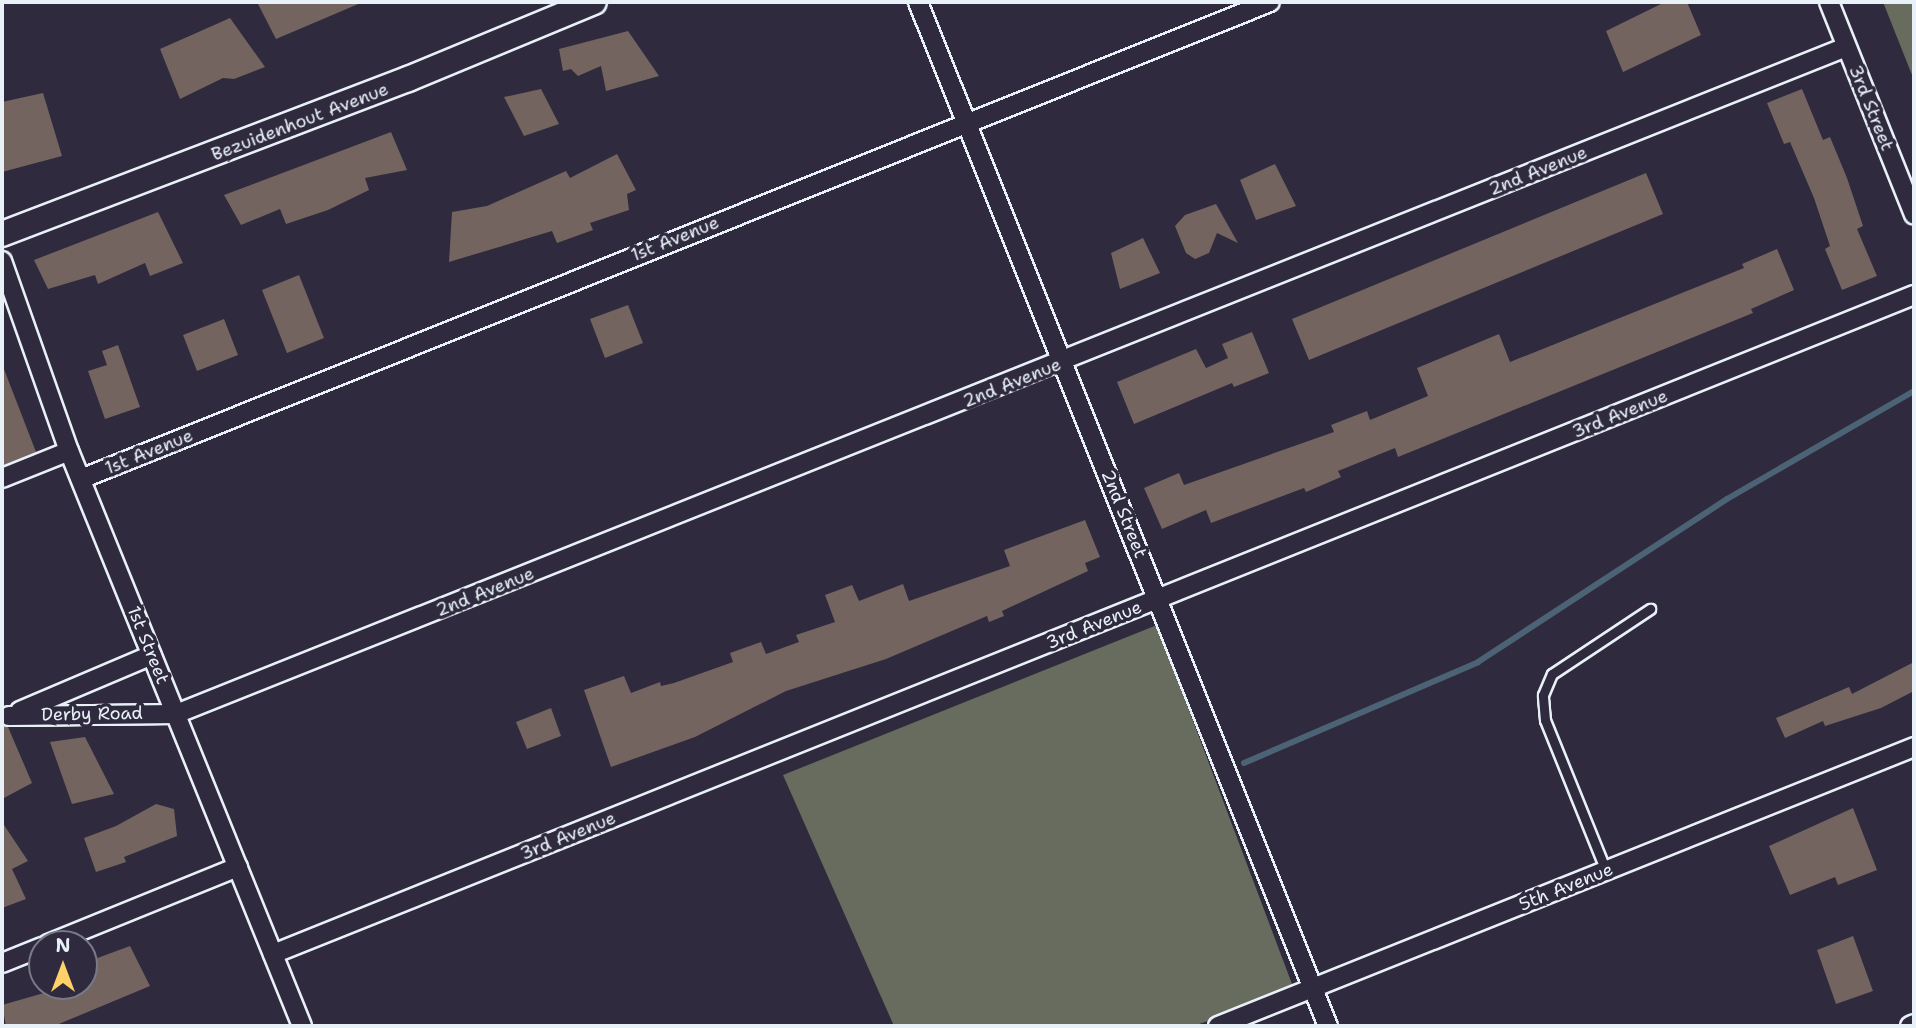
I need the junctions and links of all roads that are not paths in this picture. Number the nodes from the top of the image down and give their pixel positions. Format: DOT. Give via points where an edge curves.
graph roads {
  1 [pos="594,2"];
  2 [pos="918,2"];
  3 [pos="1270,2"];
  4 [pos="1829,2"];
  5 [pos="1846,47"];
  6 [pos="966,122"];
  7 [pos="1914,215"];
  8 [pos="2,234"];
  9 [pos="2,261"];
  10 [pos="1914,295"];
  11 [pos="1064,362"];
  12 [pos="69,452"];
  13 [pos="2,478"];
  14 [pos="81,479"];
  15 [pos="1158,600"];
  16 [pos="1650,609"];
  17 [pos="152,655"];
  18 [pos="176,714"];
  19 [pos="5,718"];
  20 [pos="1914,747"];
  21 [pos="238,867"];
  22 [pos="1606,871"];
  23 [pos="83,930"];
  24 [pos="28,953"];
  25 [pos="273,954"];
  26 [pos="2,963"];
  27 [pos="1313,987"];
  28 [pos="302,1026"];
  29 [pos="1218,1026"];
  30 [pos="1328,1026"];
  1 -- 8 [label="street, Bezuidenhout Avenue" via="408,79"];
  2 -- 6 [label="street, 2nd Street"];
  3 -- 6 [label="street, 1st Avenue"];
  4 -- 5 [label="street, 3rd Street"];
  5 -- 7 [label="street, 3rd Street"];
  5 -- 11 [label="street, 2nd Avenue"];
  6 -- 11 [label="street, 2nd Street"];
  6 -- 14 [label="street, 1st Avenue"];
  9 -- 12 [label="street, 1st Street"];
  10 -- 15 [label="street, 3rd Avenue"];
  11 -- 15 [label="street, 2nd Street"];
  11 -- 18 [label="street, 2nd Avenue"];
  12 -- 13 [label="street"];
  12 -- 14 [label="street, 1st Street"];
  14 -- 17 [label="street, 1st Street"];
  15 -- 25 [label="street, 3rd Avenue"];
  15 -- 27 [label="street, 2nd Street"];
  16 -- 22 [label="lane" via="1552,674 1543,695 1545,720"];
  17 -- 18 [label="street, 1st Street"];
  17 -- 19 [label="street, Derby Road"];
  18 -- 19 [label="street, Derby Road"];
  18 -- 21 [label="street, 1st Street"];
  20 -- 22 [label="street, 5th Avenue"];
  21 -- 23 [label="street"];
  21 -- 25 [label="street, 1st Street"];
  22 -- 27 [label="street, 5th Avenue"];
  24 -- 26 [label="street"];
  25 -- 28 [label="street, 1st Street"];
  27 -- 29 [label="street, 5th Avenue"];
  27 -- 30 [label="street, 2nd Street"];
}
